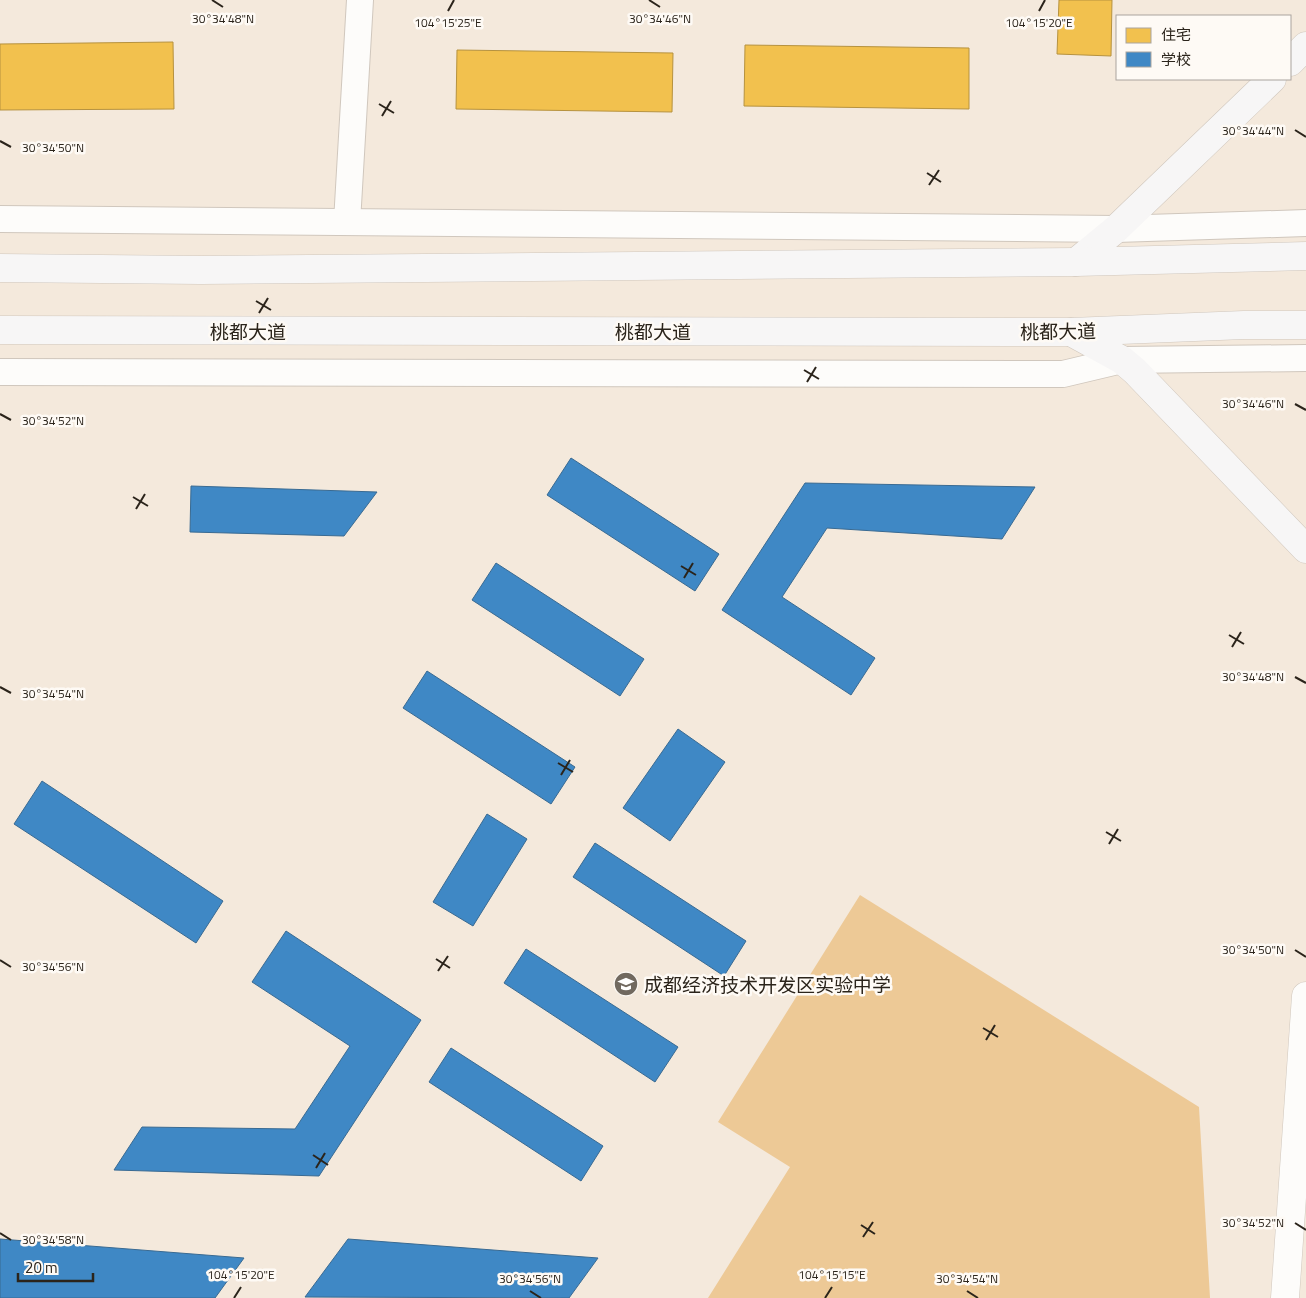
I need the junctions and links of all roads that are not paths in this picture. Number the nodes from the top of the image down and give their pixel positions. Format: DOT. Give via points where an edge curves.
graph roads {
  1 [pos="360,0"];
  2 [pos="1306,46"];
  3 [pos="1291,61"];
  4 [pos="1271,80"];
  5 [pos="0,219"];
  6 [pos="347,222"];
  7 [pos="1306,222"];
  8 [pos="1116,229"];
  9 [pos="1306,256"];
  10 [pos="1076,262"];
  11 [pos="0,268"];
  12 [pos="1306,325"];
  13 [pos="0,330"];
  14 [pos="1071,332"];
  15 [pos="1306,358"];
  16 [pos="1122,360"];
  17 [pos="0,372"];
  18 [pos="1306,549"];
  19 [pos="1306,996"];
  20 [pos="1285,1298"];
  1 -- 6 [label="street"];
  2 -- 3 [label="main road"];
  4 -- 8 [label="main road"];
  5 -- 6 [label="street"];
  6 -- 8 [label="street"];
  7 -- 8 [label="street"];
  8 -- 10 [label="main road"];
  9 -- 10 [label="main road"];
  10 -- 11 [label="main road" via="201,270"];
  12 -- 14 [label="main road, 桃都大道"];
  13 -- 14 [label="main road, 桃都大道"];
  14 -- 16 [label="main road"];
  15 -- 16 [label="street"];
  16 -- 17 [label="street" via="1063,374"];
  16 -- 18 [label="main road"];
  19 -- 20 [label="street"];
}
